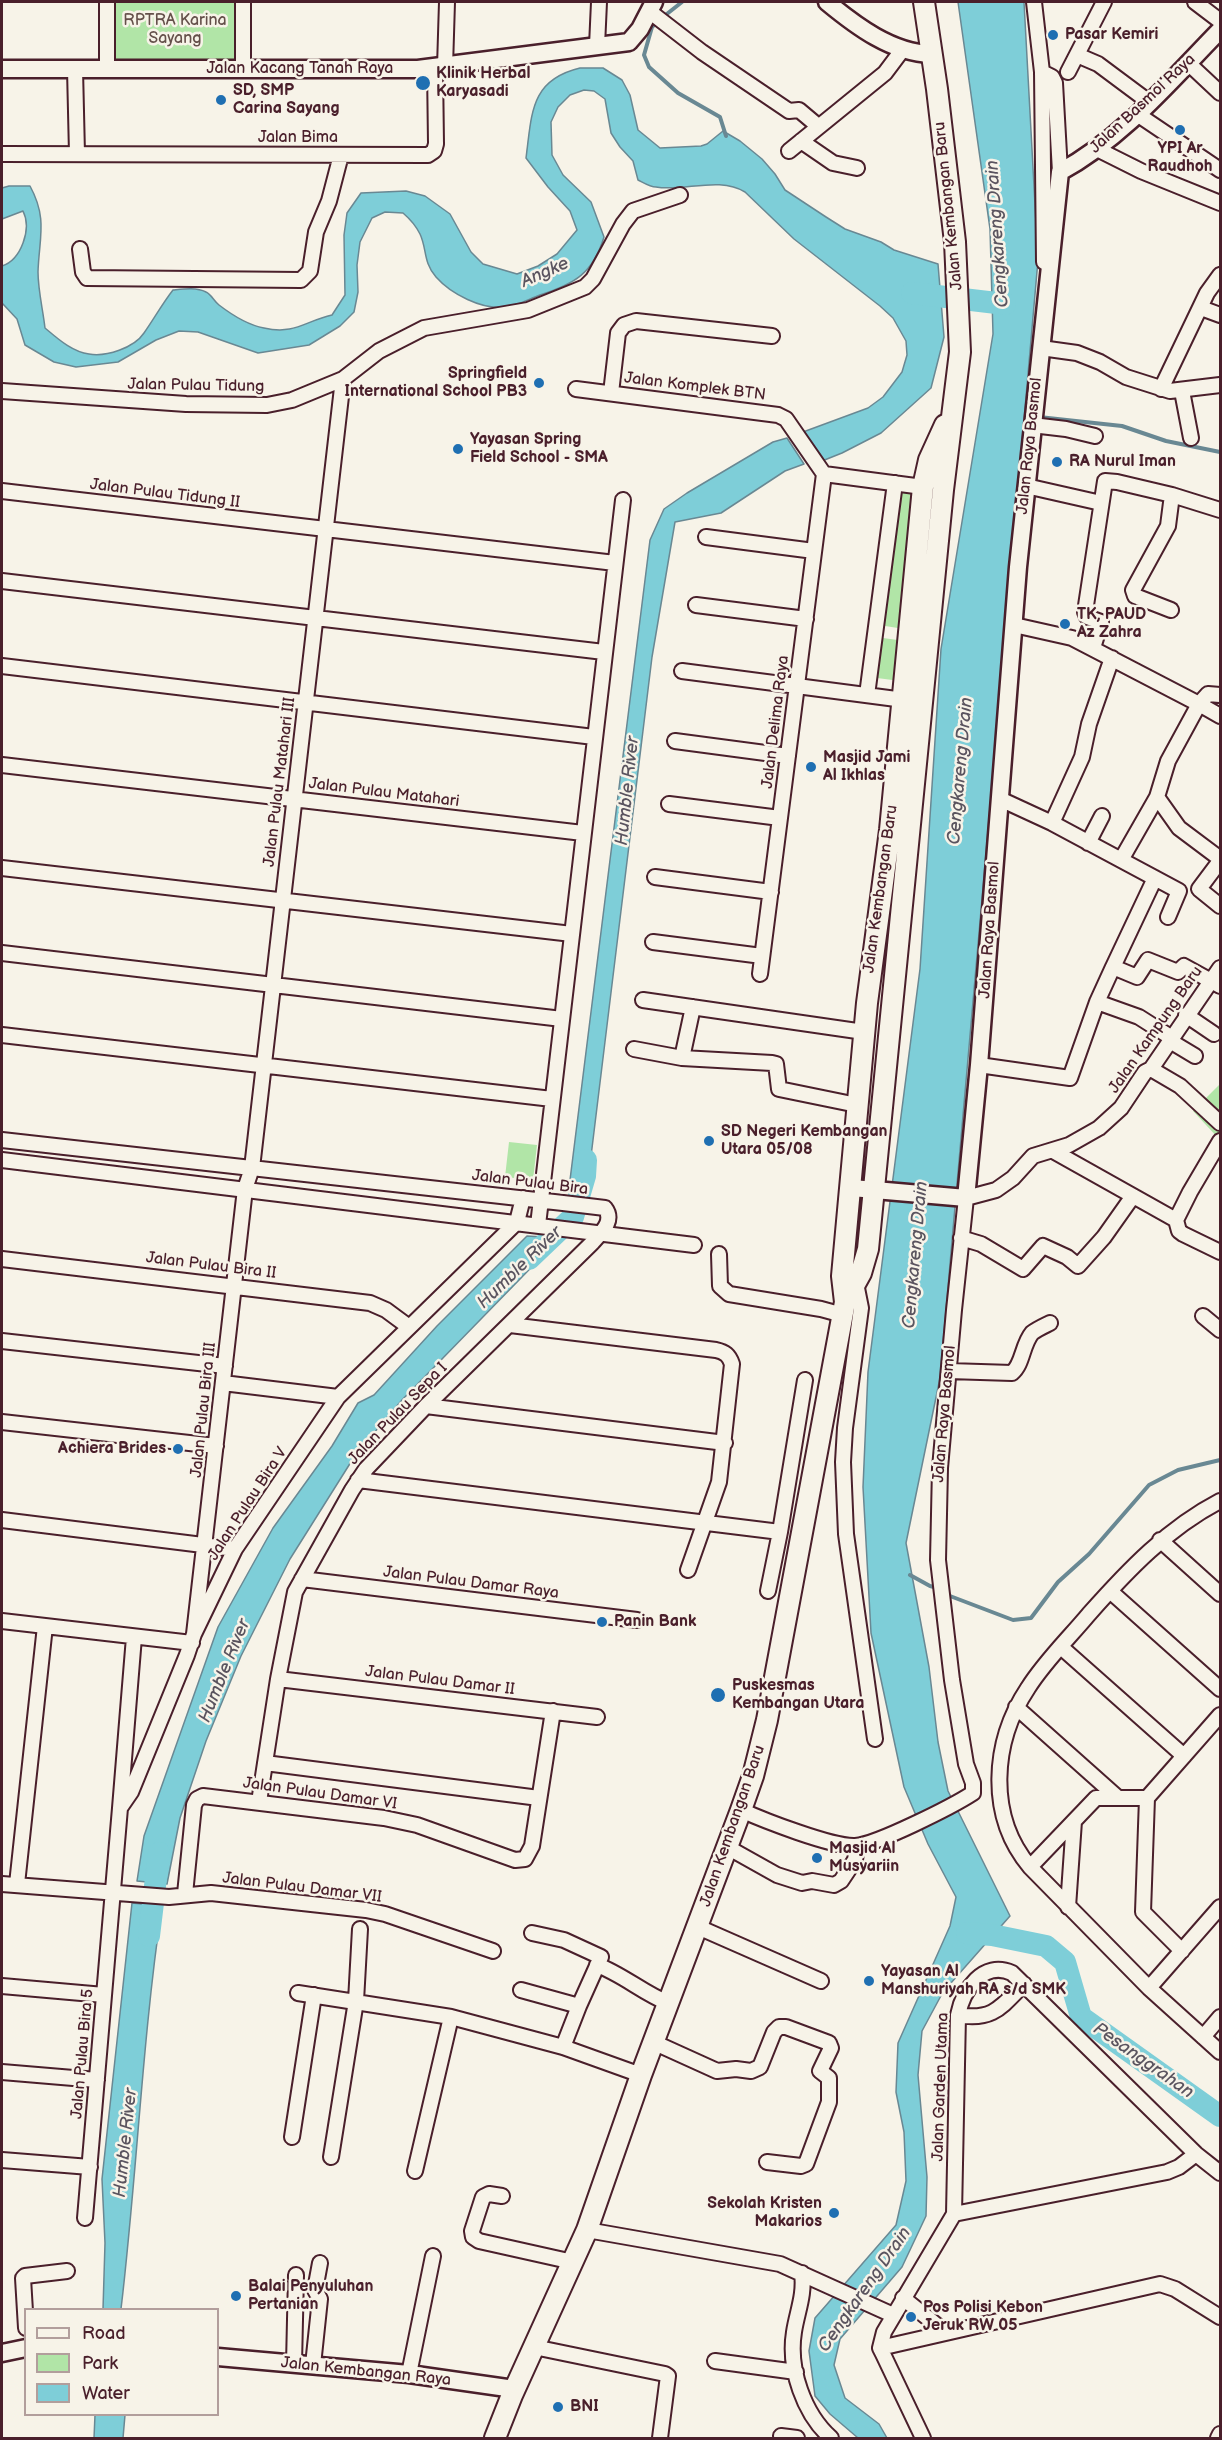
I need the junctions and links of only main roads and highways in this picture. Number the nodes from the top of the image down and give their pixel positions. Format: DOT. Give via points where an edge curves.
graph roads {
  1 [pos="924,2"];
  2 [pos="952,411"];
  3 [pos="844,1309"];
  4 [pos="495,2439"];
  1 -- 2 [label="main road, Jalan Kembangan Baru" via="955,242 961,333"];
  2 -- 3 [label="main road, Jalan Kembangan Baru" via="885,1053 880,1191 868,1249"];
  2 -- 3 [label="main road, Jalan Kembangan Baru" via="929,460 923,487 904,700 864,1032 842,1276"];
  3 -- 4 [label="main road, Jalan Kembangan Baru" via="767,1720 753,1776 586,2230"];
}
